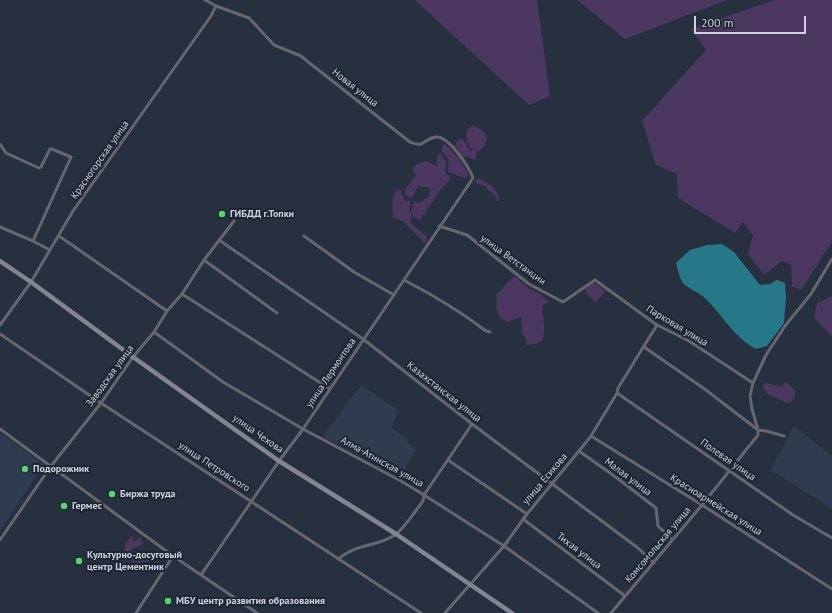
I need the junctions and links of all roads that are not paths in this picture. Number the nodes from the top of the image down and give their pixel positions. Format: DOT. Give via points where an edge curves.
graph roads {
  1 [pos="205,0"];
  2 [pos="216,6"];
  3 [pos="0,144"];
  4 [pos="473,178"];
  5 [pos="234,221"];
  6 [pos="439,226"];
  7 [pos="0,227"];
  8 [pos="59,236"];
  9 [pos="304,236"];
  10 [pos="220,240"];
  11 [pos="33,241"];
  12 [pos="50,250"];
  13 [pos="204,260"];
  14 [pos="832,260"];
  15 [pos="0,261"];
  16 [pos="404,280"];
  17 [pos="594,280"];
  18 [pos="31,282"];
  19 [pos="182,294"];
  20 [pos="394,295"];
  21 [pos="167,312"];
  22 [pos="277,313"];
  23 [pos="0,325"];
  24 [pos="657,325"];
  25 [pos="154,332"];
  26 [pos="490,332"];
  27 [pos="0,334"];
  28 [pos="363,339"];
  29 [pos="644,347"];
  30 [pos="133,357"];
  31 [pos="753,383"];
  32 [pos="330,389"];
  33 [pos="617,393"];
  34 [pos="101,403"];
  35 [pos="472,424"];
  36 [pos="0,429"];
  37 [pos="303,429"];
  38 [pos="758,430"];
  39 [pos="590,436"];
  40 [pos="784,436"];
  41 [pos="579,451"];
  42 [pos="279,460"];
  43 [pos="448,460"];
  44 [pos="52,466"];
  45 [pos="729,471"];
  46 [pos="551,483"];
  47 [pos="424,495"];
  48 [pos="252,501"];
  49 [pos="702,505"];
  50 [pos="527,514"];
  51 [pos="523,519"];
  52 [pos="396,534"];
  53 [pos="832,538"];
  54 [pos="672,539"];
  55 [pos="0,540"];
  56 [pos="504,546"];
  57 [pos="173,556"];
  58 [pos="338,559"];
  59 [pos="654,563"];
  60 [pos="201,575"];
  61 [pos="470,586"];
  62 [pos="832,589"];
  63 [pos="625,596"];
  64 [pos="136,613"];
  65 [pos="257,613"];
  66 [pos="421,613"];
  67 [pos="445,613"];
  68 [pos="512,613"];
  69 [pos="598,613"];
  70 [pos="611,613"];
  1 -- 2 [label="street"];
  2 -- 4 [label="street, Новая улица" via="249,18 274,45 301,56 410,142 416,145 434,137 442,138 468,167"];
  2 -- 8 [label="street, Красногорская улица" via="73,211"];
  3 -- 11 [label="street" via="6,153 39,168 50,149 71,157"];
  4 -- 6 [label="street, улица Лермонтова"];
  5 -- 10 [label="street, Заводская улица"];
  6 -- 16 [label="street, улица Лермонтова"];
  6 -- 17 [label="street, улица Ветстанции" via="467,235 529,284 562,302"];
  7 -- 11 [label="street"];
  8 -- 12 [label="street, Красногорская улица"];
  8 -- 21 [label="street"];
  9 -- 20 [label="street" via="354,272"];
  10 -- 13 [label="street, Заводская улица"];
  10 -- 28 [label="street, Казахстанская улица"];
  11 -- 12 [label="street"];
  12 -- 18 [label="street, Красногорская улица"];
  13 -- 19 [label="street, Заводская улица"];
  13 -- 22 [label="street"];
  14 -- 31 [label="street" via="811,294 766,355"];
  15 -- 18 [label="street, улица Чехова"];
  16 -- 20 [label="street, улица Лермонтова"];
  16 -- 26 [label="street" via="465,314 486,332"];
  17 -- 24 [label="street, Парковая улица"];
  18 -- 23 [label="street, Красногорская улица"];
  18 -- 30 [label="street, улица Чехова"];
  19 -- 21 [label="street, Заводская улица"];
  19 -- 32 [label="street"];
  20 -- 28 [label="street, улица Лермонтова"];
  21 -- 25 [label="street, Заводская улица"];
  24 -- 29 [label="street, улица Есикова"];
  24 -- 31 [label="street, Парковая улица" via="689,341"];
  25 -- 30 [label="street, Заводская улица"];
  25 -- 37 [label="street, Алма-Атинская улица" via="223,382"];
  27 -- 34 [label="street, улица Петровского"];
  28 -- 32 [label="street, улица Лермонтова"];
  28 -- 35 [label="street, Казахстанская улица"];
  29 -- 33 [label="street, улица Есикова"];
  29 -- 38 [label="street"];
  30 -- 34 [label="street, Заводская улица"];
  30 -- 42 [label="street, улица Чехова"];
  31 -- 38 [label="street" via="750,396"];
  32 -- 37 [label="street, улица Лермонтова"];
  33 -- 39 [label="street, улица Есикова"];
  33 -- 45 [label="street, Полевая улица"];
  34 -- 44 [label="street, Заводская улица"];
  34 -- 48 [label="street, улица Петровского"];
  35 -- 43 [label="street"];
  35 -- 46 [label="street, Казахстанская улица"];
  36 -- 44 [label="street"];
  37 -- 42 [label="street, улица Лермонтова"];
  37 -- 47 [label="street, Алма-Атинская улица"];
  38 -- 40 [label="street"];
  38 -- 45 [label="street, Комсомольская улица" via="758,435"];
  39 -- 41 [label="street, улица Есикова"];
  39 -- 49 [label="street, Красноармейская улица"];
  41 -- 46 [label="street, улица Есикова"];
  41 -- 54 [label="street, Малая улица" via="656,508 658,526"];
  42 -- 48 [label="street, улица Лермонтова"];
  42 -- 52 [label="street, улица Чехова"];
  43 -- 47 [label="street"];
  43 -- 50 [label="street"];
  44 -- 55 [label="street, Заводская улица"];
  44 -- 57 [label="street"];
  45 -- 49 [label="street, Комсомольская улица"];
  45 -- 53 [label="street, Полевая улица"];
  46 -- 50 [label="street, улица Есикова"];
  46 -- 59 [label="street, Казахстанская улица" via="638,548"];
  47 -- 52 [label="street" via="423,501"];
  47 -- 56 [label="street, Алма-Атинская улица"];
  48 -- 58 [label="street, улица Петровского"];
  48 -- 60 [label="street, улица Лермонтова"];
  49 -- 54 [label="street, Комсомольская улица"];
  49 -- 62 [label="street, Красноармейская улица"];
  50 -- 51 [label="street, улица Есикова"];
  51 -- 56 [label="street, улица Есикова"];
  51 -- 63 [label="street, Тихая улица"];
  52 -- 58 [label="street" via="353,549"];
  52 -- 61 [label="street, улица Чехова"];
  54 -- 59 [label="street, Комсомольская улица"];
  56 -- 61 [label="street, улица Есикова"];
  56 -- 69 [label="street, Алма-Атинская улица"];
  57 -- 60 [label="street"];
  57 -- 64 [label="street"];
  58 -- 66 [label="street, улица Петровского"];
  59 -- 63 [label="street, Комсомольская улица"];
  60 -- 65 [label="street"];
  61 -- 67 [label="street, улица Есикова"];
  61 -- 68 [label="street, улица Чехова"];
  63 -- 70 [label="street, Комсомольская улица"];
}
